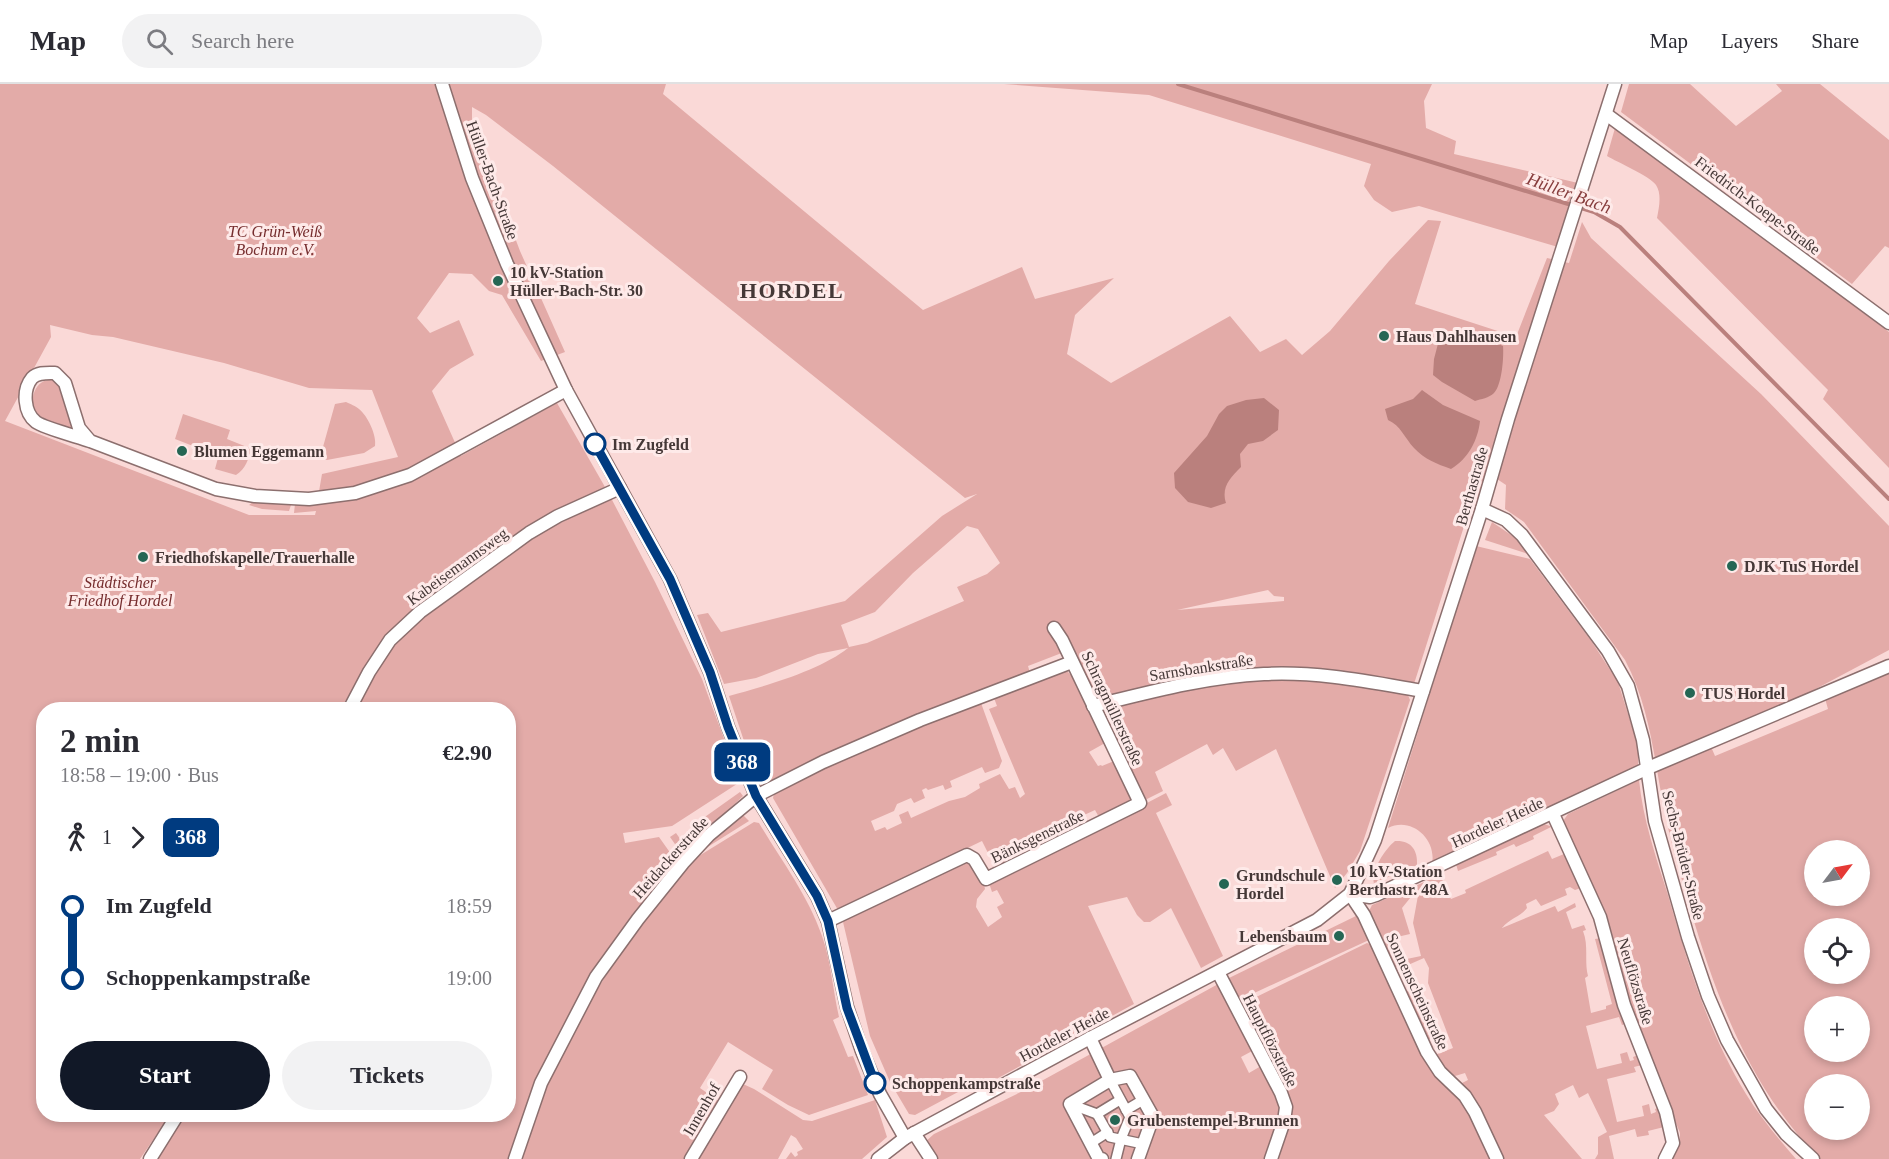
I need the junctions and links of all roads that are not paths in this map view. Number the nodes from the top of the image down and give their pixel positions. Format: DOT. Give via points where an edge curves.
graph roads {
  1 [pos="442,84"];
  2 [pos="1615,84"];
  3 [pos="1606,114"];
  4 [pos="1889,323"];
  5 [pos="566,390"];
  6 [pos="90,441"];
  7 [pos="620,488"];
  8 [pos="1482,509"];
  9 [pos="1054,628"];
  10 [pos="1072,662"];
  11 [pos="1889,666"];
  12 [pos="1422,692"];
  13 [pos="353,702"];
  14 [pos="1093,706"];
  15 [pos="1648,768"];
  16 [pos="756,796"];
  17 [pos="1140,803"];
  18 [pos="1553,814"];
  19 [pos="1350,894"];
  20 [pos="828,921"];
  21 [pos="1218,972"];
  22 [pos="1090,1038"];
  23 [pos="740,1077"];
  24 [pos="1110,1080"];
  25 [pos="1120,1100"];
  26 [pos="1143,1100"];
  27 [pos="1070,1104"];
  28 [pos="1126,1110"];
  29 [pos="1097,1114"];
  30 [pos="172,1122"];
  31 [pos="1108,1132"];
  32 [pos="910,1135"];
  33 [pos="1121,1139"];
  34 [pos="1091,1143"];
  35 [pos="1143,1144"];
  36 [pos="150,1159"];
  37 [pos="515,1159"];
  38 [pos="691,1159"];
  39 [pos="878,1159"];
  40 [pos="931,1159"];
  41 [pos="1102,1159"];
  42 [pos="1116,1159"];
  43 [pos="1138,1159"];
  44 [pos="1271,1159"];
  45 [pos="1497,1159"];
  46 [pos="1665,1159"];
  47 [pos="1813,1159"];
  1 -- 5 [label="street, Hüller-Bach-Straße" via="472,178"];
  2 -- 3 [label="street, Berthastraße"];
  3 -- 4 [label="street, Friedrich-Koepe-Straße"];
  3 -- 8 [label="street, Berthastraße"];
  5 -- 6 [label="street" via="410,475 355,493 309,499 216,489"];
  5 -- 7 [label="street, Hüller-Bach-Straße"];
  6 -- 6 [label="street" via="79,428 65,383 55,373 32,378 25,398 36,422"];
  7 -- 13 [label="street, Kabeisemannsweg" via="530,533 420,612 390,640"];
  7 -- 16 [label="street, Hüller-Bach-Straße" via="670,579"];
  8 -- 12 [label="street, Berthastraße"];
  8 -- 15 [label="street, Sechs-Brüder-Straße" via="1506,520 1522,535 1608,651 1628,686 1637,712"];
  9 -- 10 [label="street, Schragmüllerstraße"];
  10 -- 14 [label="street, Schragmüllerstraße"];
  10 -- 16 [label="street, Heidackerstraße" via="882,736"];
  11 -- 15 [label="street, Hordeler Heide"];
  12 -- 14 [label="street, Sarnsbankstraße" via="1332,676 1266,674 1178,685"];
  12 -- 19 [label="street, Berthastraße" via="1371,852"];
  14 -- 17 [label="street, Schragmüllerstraße"];
  15 -- 18 [label="street, Hordeler Heide"];
  15 -- 47 [label="street, Sechs-Brüder-Straße" via="1655,821 1708,996 1727,1040 1766,1109"];
  16 -- 20 [label="street"];
  16 -- 37 [label="street, Heidackerstraße" via="696,848 596,977 541,1083"];
  17 -- 20 [label="street, Bänksgenstraße" via="986,879 974,859 967,855"];
  18 -- 19 [label="street, Hordeler Heide" via="1376,895"];
  18 -- 46 [label="street, Neuflözstraße" via="1600,917 1624,1005 1666,1112 1673,1143"];
  19 -- 21 [label="street, Hordeler Heide" via="1317,921"];
  19 -- 45 [label="street, Sonnenscheinstraße" via="1364,915 1426,1052 1465,1096"];
  20 -- 32 [label="street" via="847,1008 862,1051 880,1094"];
  21 -- 22 [label="street, Hordeler Heide"];
  21 -- 44 [label="street, Hauptflözstraße" via="1286,1107"];
  22 -- 24 [label="street"];
  22 -- 32 [label="street, Hordeler Heide"];
  23 -- 38 [label="street, Innenhof"];
  24 -- 25 [label="street"];
  24 -- 26 [label="street" via="1130,1076"];
  24 -- 27 [label="street"];
  25 -- 28 [label="street"];
  25 -- 29 [label="street"];
  26 -- 28 [label="street"];
  26 -- 35 [label="street" via="1153,1117"];
  27 -- 29 [label="street"];
  27 -- 34 [label="street"];
  28 -- 33 [label="street" via="1130,1117"];
  29 -- 31 [label="street"];
  30 -- 36 [label="street"];
  31 -- 33 [label="street" via="1110,1137"];
  31 -- 34 [label="street"];
  32 -- 39 [label="street, Hordeler Heide"];
  32 -- 40 [label="street"];
  33 -- 35 [label="street"];
  33 -- 42 [label="street"];
  34 -- 41 [label="street"];
  35 -- 43 [label="street"];
}
